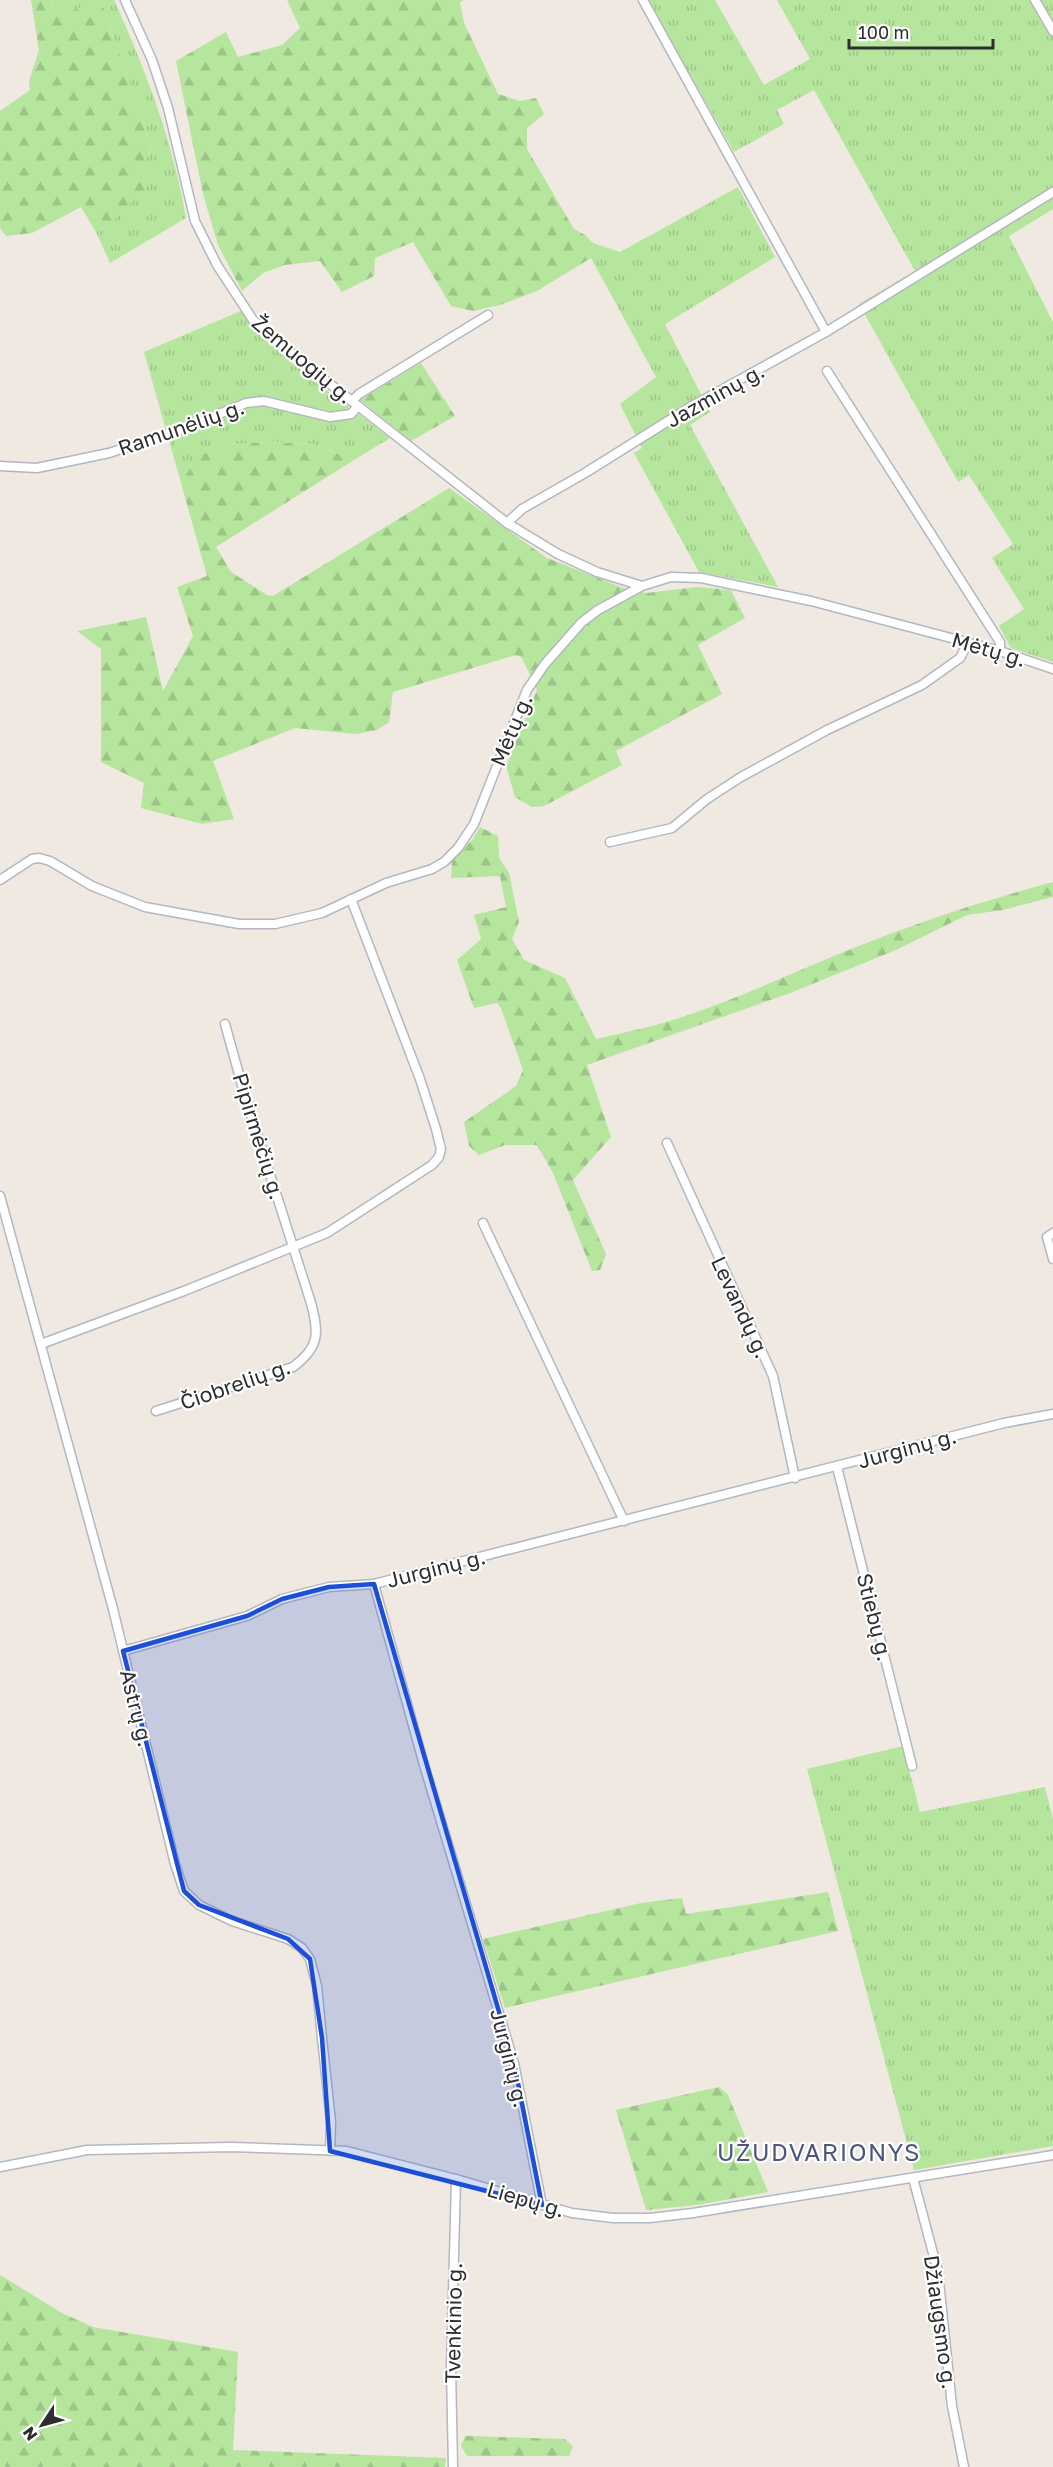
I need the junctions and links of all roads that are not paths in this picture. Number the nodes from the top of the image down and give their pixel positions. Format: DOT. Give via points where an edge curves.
graph roads {
  1 [pos="125,0"];
  2 [pos="643,0"];
  3 [pos="1035,0"];
  4 [pos="1053,31"];
  5 [pos="1053,192"];
  6 [pos="488,315"];
  7 [pos="826,332"];
  8 [pos="827,371"];
  9 [pos="355,404"];
  10 [pos="0,466"];
  11 [pos="507,523"];
  12 [pos="642,586"];
  13 [pos="968,643"];
  14 [pos="1000,651"];
  15 [pos="1053,669"];
  16 [pos="610,842"];
  17 [pos="0,880"];
  18 [pos="351,899"];
  19 [pos="225,1024"];
  20 [pos="666,1143"];
  21 [pos="0,1197"];
  22 [pos="483,1222"];
  23 [pos="1053,1233"];
  24 [pos="294,1247"];
  25 [pos="1053,1259"];
  26 [pos="41,1344"];
  27 [pos="156,1410"];
  28 [pos="1053,1414"];
  29 [pos="837,1467"];
  30 [pos="795,1478"];
  31 [pos="624,1521"];
  32 [pos="374,1584"];
  33 [pos="123,1651"];
  34 [pos="912,1766"];
  35 [pos="330,2151"];
  36 [pos="1053,2155"];
  37 [pos="0,2167"];
  38 [pos="913,2178"];
  39 [pos="456,2179"];
  40 [pos="542,2205"];
  41 [pos="453,2467"];
  42 [pos="964,2467"];
  1 -- 9 [label="street, Žemuogių g." via="168,108 195,221 217,265 253,320"];
  2 -- 7 [label="street"];
  3 -- 4 [label="street"];
  5 -- 7 [label="street, Jazminų g."];
  6 -- 9 [label="street, Ramunėlių g." via="359,394"];
  7 -- 11 [label="street, Jazminų g." via="692,406 522,509"];
  8 -- 14 [label="street" via="1000,642"];
  9 -- 10 [label="street, Ramunėlių g." via="351,414 330,417 264,401 246,403 109,453 37,468"];
  9 -- 11 [label="street, Žemuogių g."];
  11 -- 12 [label="street, Žemuogių g." via="558,554"];
  12 -- 13 [label="street, Mėtų g." via="671,577 701,578 811,601"];
  12 -- 18 [label="street, Mėtų g." via="582,622 544,664 527,690 474,824 458,848 432,869"];
  13 -- 14 [label="street, Mėtų g."];
  13 -- 16 [label="street" via="960,658 922,685 741,777 672,828"];
  14 -- 15 [label="street, Mėtų g."];
  17 -- 18 [label="street, Mėtų g." via="39,858 92,886 145,907 239,924 275,924 306,918"];
  18 -- 24 [label="street" via="420,1079 440,1157 327,1233"];
  19 -- 24 [label="street, Pipirmėčių g."];
  20 -- 30 [label="street, Levandų g." via="773,1376"];
  21 -- 26 [label="street, Astrų g."];
  22 -- 31 [label="street"];
  23 -- 25 [label="street" via="1047,1237"];
  24 -- 26 [label="street"];
  24 -- 27 [label="street, Čiobrelių g." via="317,1328 307,1355 293,1367"];
  26 -- 33 [label="street, Astrų g."];
  28 -- 29 [label="street, Jurginų g."];
  29 -- 30 [label="street, Jurginų g."];
  29 -- 34 [label="street, Stiebų g."];
  30 -- 31 [label="street, Jurginų g."];
  31 -- 32 [label="street, Jurginų g."];
  32 -- 33 [label="street" via="329,1587 292,1596 247,1616"];
  32 -- 40 [label="street, Jurginų g." via="514,2063"];
  33 -- 35 [label="street, Astrų g." via="184,1891 210,1911 288,1939 310,1959 324,2048"];
  35 -- 37 [label="street, Liepų g." via="231,2147 87,2150"];
  35 -- 39 [label="street, Liepų g." via="347,2151"];
  36 -- 38 [label="street, Liepų g."];
  38 -- 40 [label="street, Liepų g." via="650,2218 613,2218"];
  38 -- 42 [label="street, Džiaugsmo g." via="938,2272 952,2406"];
  39 -- 40 [label="street, Liepų g."];
  39 -- 41 [label="street, Tvenkinio g." via="451,2369"];
}
